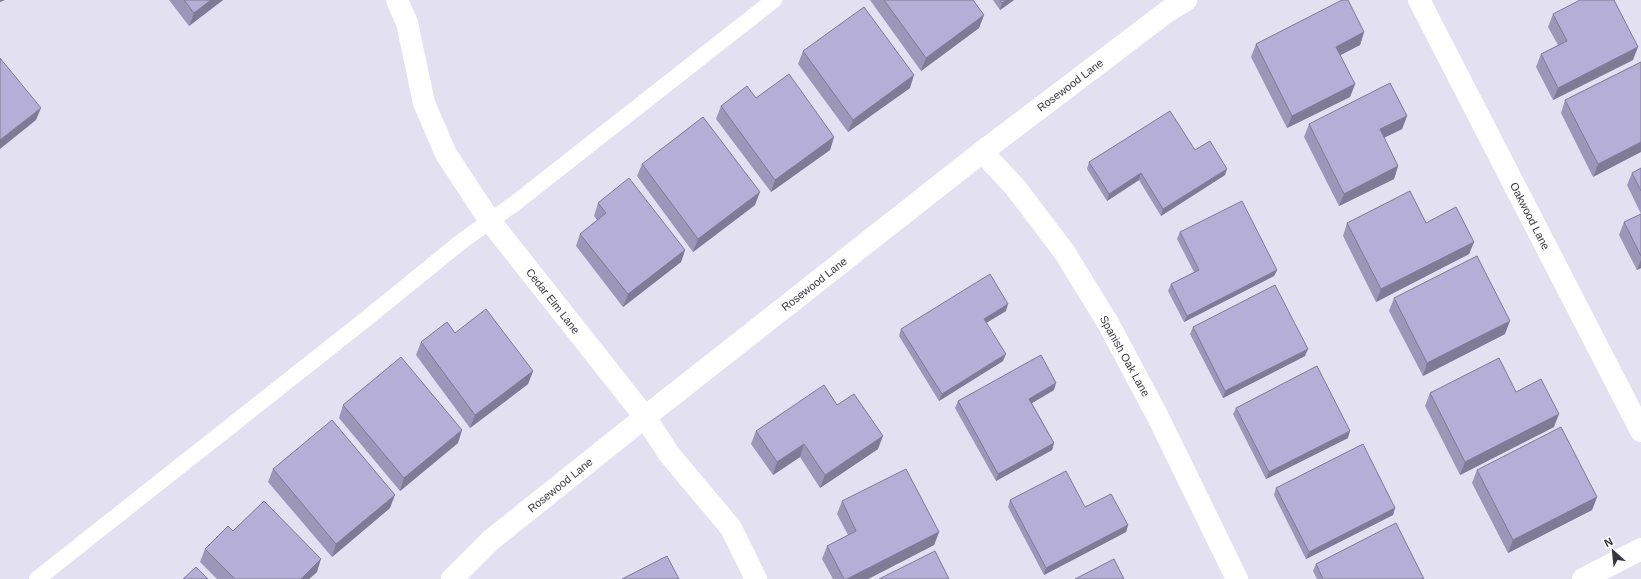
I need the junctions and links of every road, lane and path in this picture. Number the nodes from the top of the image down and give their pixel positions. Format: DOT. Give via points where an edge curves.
graph roads {
  1 [pos="397,0"];
  2 [pos="774,0"];
  3 [pos="1186,0"];
  4 [pos="1419,0"];
  5 [pos="982,152"];
  6 [pos="490,221"];
  7 [pos="644,417"];
  8 [pos="1641,431"];
  9 [pos="1641,549"];
  10 [pos="37,579"];
  11 [pos="452,579"];
  12 [pos="756,579"];
  13 [pos="1237,579"];
  14 [pos="1583,579"];
  1 -- 6 [label="street, Cedar Elm Lane" via="407,23 424,103 446,154"];
  2 -- 6 [label="lane"];
  3 -- 5 [label="street, Rosewood Lane"];
  4 -- 8 [label="street, Oakwood Lane"];
  5 -- 7 [label="street, Rosewood Lane"];
  5 -- 13 [label="street, Spanish Oak Lane" via="1014,186 1065,253 1108,323 1158,417"];
  6 -- 7 [label="street, Cedar Elm Lane"];
  6 -- 10 [label="lane" via="462,240"];
  7 -- 11 [label="street, Rosewood Lane" via="491,540"];
  7 -- 12 [label="street, Cedar Elm Lane" via="669,454 731,528"];
  9 -- 14 [label="street"];
}
